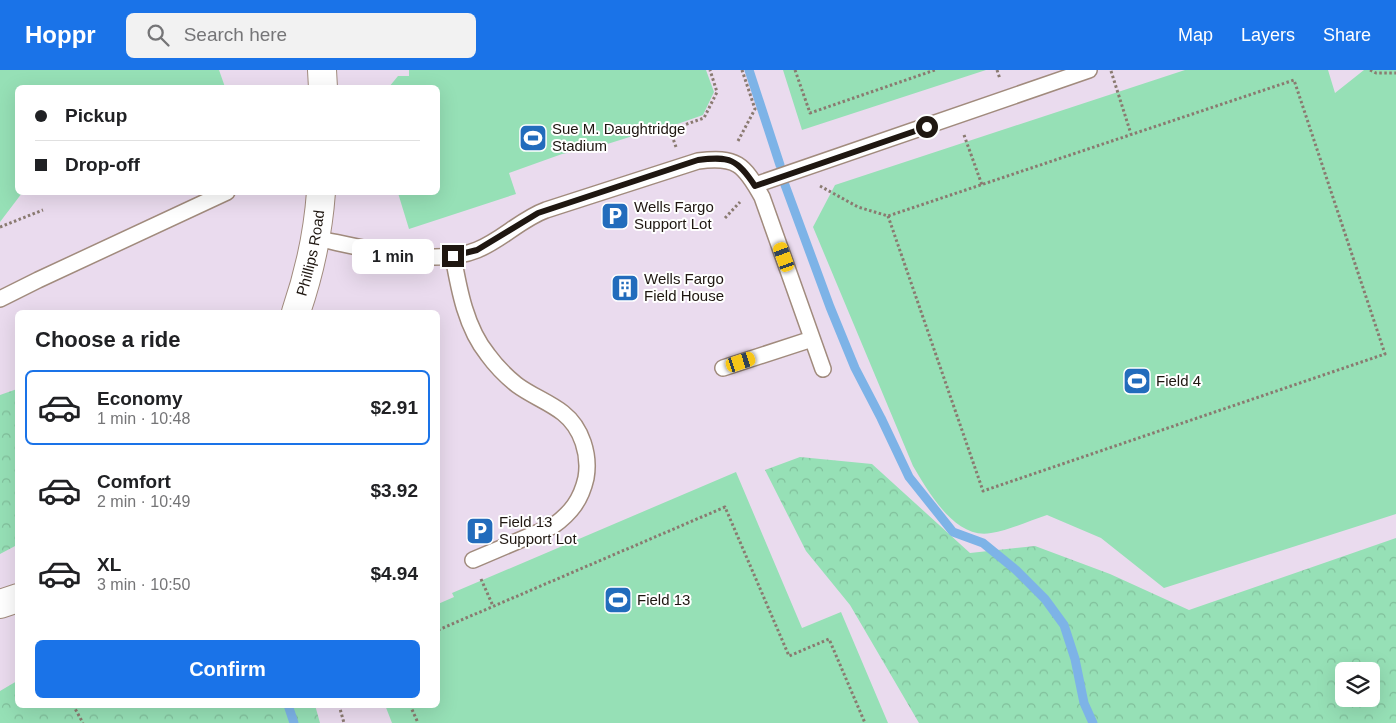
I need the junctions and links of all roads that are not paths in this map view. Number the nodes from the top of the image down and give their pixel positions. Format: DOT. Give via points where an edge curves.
graph roads {
  1 [pos="322,70"];
  2 [pos="1089,70"];
  3 [pos="323,85"];
  4 [pos="755,186"];
  5 [pos="221,195"];
  6 [pos="321,195"];
  7 [pos="315,238"];
  8 [pos="453,256"];
  9 [pos="0,299"];
  10 [pos="297,310"];
  11 [pos="812,339"];
  12 [pos="723,368"];
  13 [pos="823,368"];
  14 [pos="473,560"];
  15 [pos="15,599"];
  16 [pos="0,604"];
  1 -- 3 [label="street"];
  2 -- 4 [label="lane"];
  4 -- 8 [label="lane" via="747,173 734,162 698,160 538,213 477,250"];
  4 -- 11 [label="lane" via="767,210"];
  5 -- 9 [label="lane"];
  6 -- 7 [label="street, Phillips Road"];
  7 -- 8 [label="lane" via="392,253"];
  7 -- 10 [label="street, Phillips Road"];
  8 -- 14 [label="lane" via="465,310 487,354 517,385 565,414 580,435 587,458 579,500 562,519 553,526"];
  11 -- 12 [label="lane"];
  11 -- 13 [label="lane"];
  15 -- 16 [label="street"];
}
